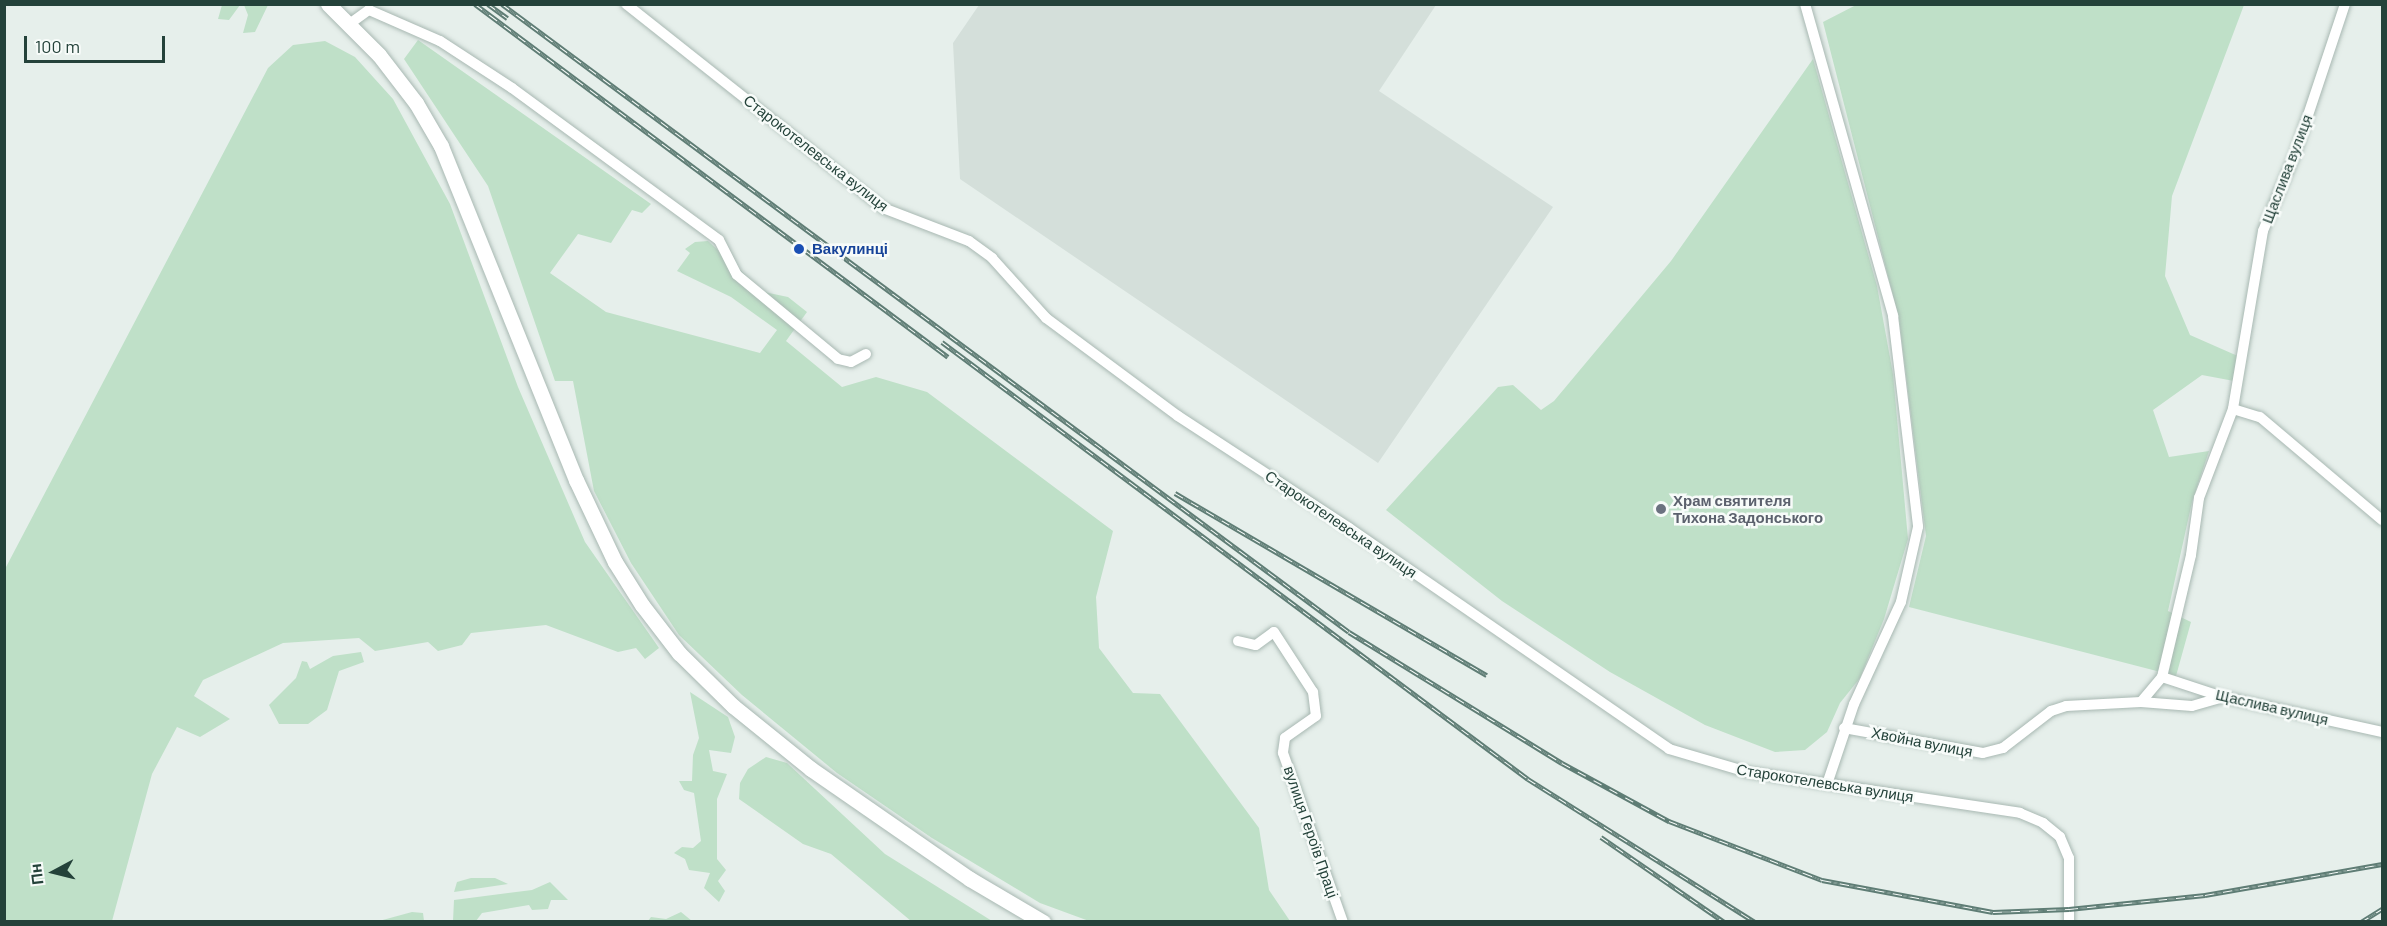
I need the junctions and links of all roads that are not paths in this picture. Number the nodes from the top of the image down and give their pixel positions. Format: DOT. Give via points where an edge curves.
graph roads {
  1 [pos="328,4"];
  2 [pos="626,4"];
  3 [pos="1804,4"];
  4 [pos="2345,4"];
  5 [pos="348,25"];
  6 [pos="866,354"];
  7 [pos="2233,409"];
  8 [pos="2382,520"];
  9 [pos="1238,640"];
  10 [pos="2162,677"];
  11 [pos="2223,697"];
  12 [pos="2141,702"];
  13 [pos="1844,728"];
  14 [pos="2382,732"];
  15 [pos="1827,784"];
  16 [pos="1043,921"];
  17 [pos="1343,921"];
  18 [pos="2069,921"];
  1 -- 5 [label="main road"];
  2 -- 15 [label="street, Старокотелевська вулиця" via="883,208 969,241 992,258 1046,318 1178,416 1359,535 1669,749 1747,772"];
  3 -- 13 [label="street" via="1893,316 1918,527 1901,602"];
  4 -- 7 [label="street, Щаслива вулиця" via="2295,154 2263,231"];
  5 -- 6 [label="street" via="369,10 440,41 512,88 719,240 737,275 838,359 851,362"];
  5 -- 16 [label="main road" via="379,55 410,95 441,146 576,480 615,562 648,613 679,652 733,706 811,769 970,879"];
  7 -- 8 [label="street" via="2260,417"];
  7 -- 10 [label="street, Щаслива вулиця" via="2199,498 2191,555"];
  9 -- 17 [label="street, вулиця Героїв Праці" via="1256,645 1274,632 1314,692 1316,716 1285,738 1283,753"];
  10 -- 11 [label="street, Щаслива вулиця"];
  10 -- 12 [label="street, Щаслива вулиця"];
  11 -- 12 [label="street, Хвойна вулиця" via="2192,706"];
  11 -- 14 [label="street, Щаслива вулиця"];
  12 -- 13 [label="street, Хвойна вулиця" via="2066,706 2052,711 2003,748 1983,753"];
  13 -- 15 [label="street"];
  15 -- 18 [label="street, Старокотелевська вулиця" via="2020,813 2043,822 2060,837 2069,858"];
}
